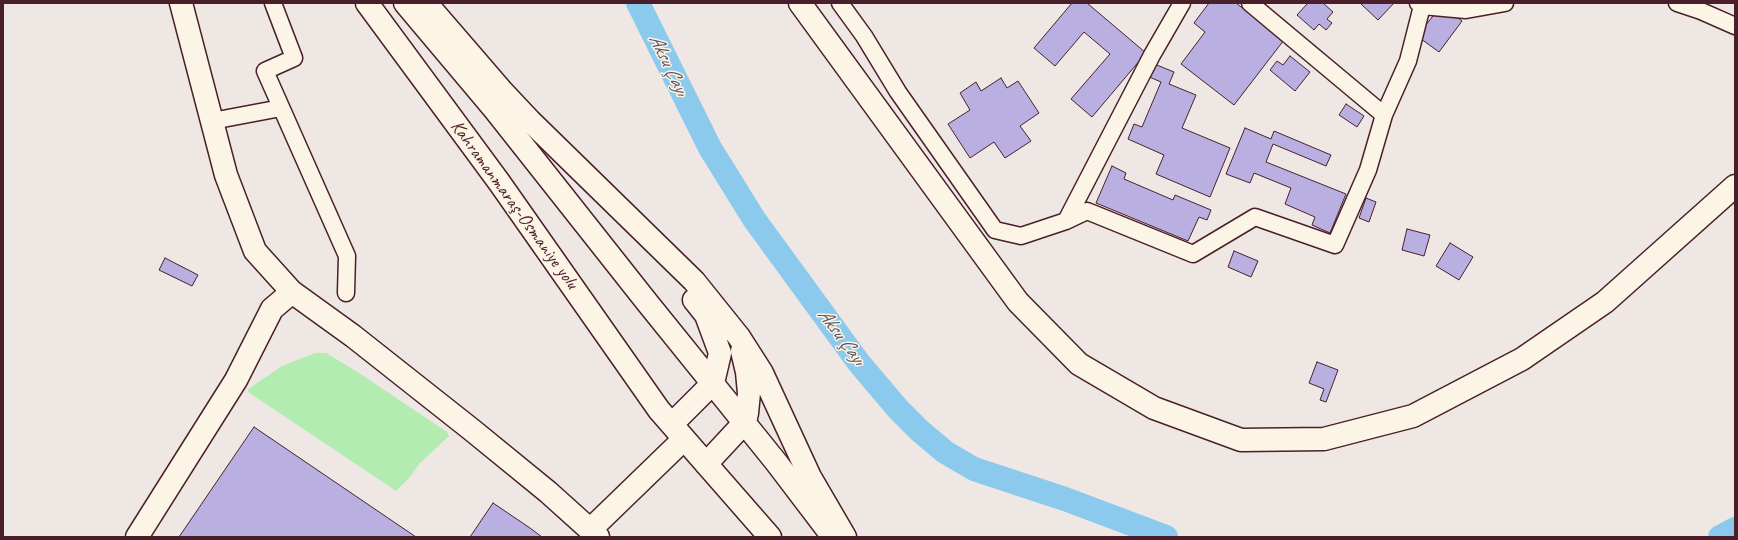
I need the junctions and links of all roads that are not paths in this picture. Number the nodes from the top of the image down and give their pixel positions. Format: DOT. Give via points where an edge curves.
graph roads {
  1 [pos="181,3"];
  2 [pos="273,3"];
  3 [pos="367,3"];
  4 [pos="406,3"];
  5 [pos="426,3"];
  6 [pos="800,3"];
  7 [pos="840,3"];
  8 [pos="1182,3"];
  9 [pos="1250,3"];
  10 [pos="1505,3"];
  11 [pos="1677,3"];
  12 [pos="1714,3"];
  13 [pos="1420,4"];
  14 [pos="1731,24"];
  15 [pos="281,108"];
  16 [pos="523,114"];
  17 [pos="1384,115"];
  18 [pos="212,121"];
  19 [pos="1735,186"];
  20 [pos="1066,221"];
  21 [pos="292,292"];
  22 [pos="346,293"];
  23 [pos="739,337"];
  24 [pos="713,383"];
  25 [pos="744,422"];
  26 [pos="672,424"];
  27 [pos="709,468"];
  28 [pos="594,534"];
  29 [pos="137,537"];
  30 [pos="770,537"];
  31 [pos="833,537"];
  32 [pos="846,537"];
  1 -- 18 [label="main road"];
  2 -- 15 [label="street" via="294,58 265,71"];
  3 -- 26 [label="main road, Kahramanmaraş-Osmaniye yolu"];
  4 -- 24 [label="main road"];
  5 -- 16 [label="main road"];
  6 -- 19 [label="main road" via="1018,302 1079,364 1154,408 1241,440 1324,439 1413,416 1522,359 1605,302"];
  7 -- 20 [label="street" via="864,36 898,92 995,230 1021,236"];
  8 -- 20 [label="street" via="1152,55"];
  9 -- 17 [label="street"];
  10 -- 13 [label="street" via="1466,10"];
  11 -- 14 [label="street"];
  12 -- 14 [label="street"];
  13 -- 17 [label="street" via="1408,61"];
  15 -- 18 [label="street"];
  15 -- 22 [label="street" via="347,256"];
  16 -- 23 [label="main road" via="694,281"];
  16 -- 24 [label="main road" via="706,315 720,353"];
  17 -- 20 [label="street" via="1368,170 1336,245 1255,217 1193,254 1087,211"];
  18 -- 21 [label="main road" via="226,175 255,251"];
  21 -- 28 [label="main road" via="353,336 472,430 548,492"];
  21 -- 29 [label="main road" via="272,309 236,380"];
  23 -- 25 [label="main road" via="749,393"];
  23 -- 32 [label="main road" via="762,374 810,477"];
  24 -- 25 [label="main road"];
  24 -- 26 [label="main road"];
  25 -- 27 [label="main road"];
  25 -- 31 [label="main road"];
  26 -- 27 [label="main road, Kahramanmaraş-Osmaniye yolu"];
  26 -- 28 [label="main road"];
  27 -- 30 [label="main road, Kahramanmaraş-Osmaniye yolu"];
}
